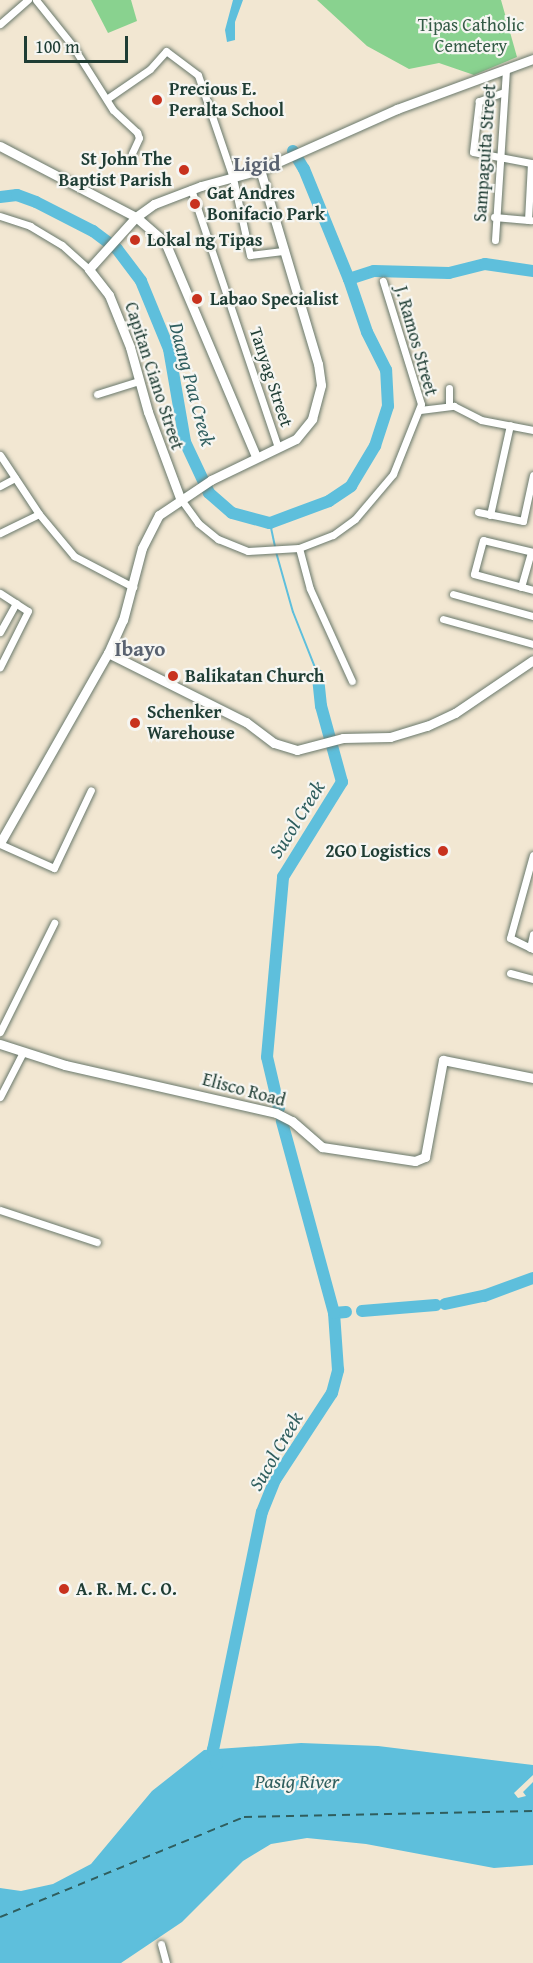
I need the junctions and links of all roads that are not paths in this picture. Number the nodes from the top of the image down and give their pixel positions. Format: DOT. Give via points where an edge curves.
graph roads {
  1 [pos="28,0"];
  2 [pos="36,0"];
  3 [pos="0,24"];
  4 [pos="533,59"];
  5 [pos="506,68"];
  6 [pos="504,92"];
  7 [pos="108,98"];
  8 [pos="0,146"];
  9 [pos="132,153"];
  10 [pos="498,158"];
  11 [pos="260,170"];
  12 [pos="232,178"];
  13 [pos="191,189"];
  14 [pos="0,216"];
  15 [pos="136,217"];
  16 [pos="494,217"];
  17 [pos="531,220"];
  18 [pos="495,240"];
  19 [pos="285,251"];
  20 [pos="89,269"];
  21 [pos="383,281"];
  22 [pos="139,381"];
  23 [pos="449,388"];
  24 [pos="97,394"];
  25 [pos="449,406"];
  26 [pos="420,410"];
  27 [pos="510,424"];
  28 [pos="533,430"];
  29 [pos="279,448"];
  30 [pos="0,455"];
  31 [pos="256,456"];
  32 [pos="533,475"];
  33 [pos="15,478"];
  34 [pos="0,486"];
  35 [pos="180,498"];
  36 [pos="478,512"];
  37 [pos="39,514"];
  38 [pos="490,514"];
  39 [pos="0,533"];
  40 [pos="299,548"];
  41 [pos="532,552"];
  42 [pos="521,586"];
  43 [pos="133,587"];
  44 [pos="533,590"];
  45 [pos="0,593"];
  46 [pos="453,594"];
  47 [pos="16,603"];
  48 [pos="533,616"];
  49 [pos="442,619"];
  50 [pos="0,632"];
  51 [pos="533,644"];
  52 [pos="108,653"];
  53 [pos="533,660"];
  54 [pos="0,667"];
  55 [pos="352,681"];
  56 [pos="92,790"];
  57 [pos="0,844"];
  58 [pos="533,855"];
  59 [pos="54,923"];
  60 [pos="533,933"];
  61 [pos="531,948"];
  62 [pos="510,973"];
  63 [pos="533,979"];
  64 [pos="0,1032"];
  65 [pos="0,1044"];
  66 [pos="22,1052"];
  67 [pos="533,1078"];
  68 [pos="0,1097"];
  69 [pos="0,1210"];
  70 [pos="97,1242"];
  71 [pos="161,1944"];
  72 [pos="166,1963"];
  1 -- 3 [label="street"];
  2 -- 7 [label="street"];
  4 -- 5 [label="main road"];
  5 -- 6 [label="street, Sampaguita Street"];
  5 -- 11 [label="main road"];
  6 -- 10 [label="street, Sampaguita Street"];
  6 -- 10 [label="street" via="479,101 475,123 473,152"];
  7 -- 9 [label="street" via="113,110 138,135"];
  7 -- 12 [label="street" via="150,69 166,51 200,78"];
  8 -- 15 [label="main road"];
  10 -- 16 [label="street, Sampaguita Street"];
  10 -- 17 [label="street" via="531,163"];
  11 -- 12 [label="main road"];
  11 -- 19 [label="main road"];
  12 -- 13 [label="main road"];
  12 -- 19 [label="street" via="250,255"];
  13 -- 15 [label="main road" via="154,204"];
  13 -- 29 [label="street, Tanyag Street"];
  14 -- 20 [label="street" via="30,226 62,245"];
  15 -- 20 [label="main road"];
  15 -- 31 [label="main road" via="165,242"];
  16 -- 17 [label="street"];
  16 -- 18 [label="street, Sampaguita Street"];
  19 -- 29 [label="main road" via="321,386 312,418 296,439"];
  20 -- 22 [label="main road, Capitan Ciano Street" via="109,295"];
  21 -- 26 [label="street, J. Ramos Street" via="419,393"];
  22 -- 24 [label="street"];
  22 -- 35 [label="main road, Capitan Ciano Street"];
  23 -- 25 [label="street"];
  25 -- 26 [label="street, J. Ramos Street"];
  25 -- 27 [label="street, J. Ramos Street" via="482,420"];
  26 -- 40 [label="street, J. Ramos Street" via="384,488 355,519 333,535"];
  27 -- 28 [label="street, J. Ramos Street"];
  27 -- 38 [label="street"];
  29 -- 31 [label="main road"];
  30 -- 33 [label="street"];
  31 -- 35 [label="main road"];
  32 -- 38 [label="street" via="523,521"];
  33 -- 34 [label="street"];
  33 -- 37 [label="street"];
  35 -- 40 [label="street, J. Ramos Street" via="198,523 218,539 248,551 271,553"];
  35 -- 43 [label="main road" via="159,515 149,532"];
  36 -- 38 [label="street"];
  37 -- 39 [label="street"];
  37 -- 43 [label="street" via="74,556"];
  40 -- 55 [label="street" via="310,589"];
  41 -- 42 [label="street"];
  41 -- 42 [label="street" via="483,540 474,574"];
  42 -- 44 [label="street"];
  43 -- 52 [label="main road"];
  45 -- 47 [label="street"];
  46 -- 48 [label="street"];
  47 -- 50 [label="street"];
  47 -- 54 [label="street" via="28,615"];
  49 -- 51 [label="street"];
  52 -- 53 [label="main road" via="246,722 279,745 297,750 338,740 390,737 427,726 463,708"];
  52 -- 57 [label="main road"];
  56 -- 57 [label="street" via="54,867"];
  58 -- 61 [label="street" via="510,938"];
  59 -- 64 [label="street"];
  60 -- 61 [label="street"];
  62 -- 63 [label="street"];
  65 -- 66 [label="main road, Elisco Road"];
  66 -- 67 [label="main road, Elisco Road" via="276,1113 292,1121 322,1147 415,1161 425,1157 443,1060"];
  66 -- 68 [label="street"];
  69 -- 70 [label="street"];
  71 -- 72 [label="street"];
}
